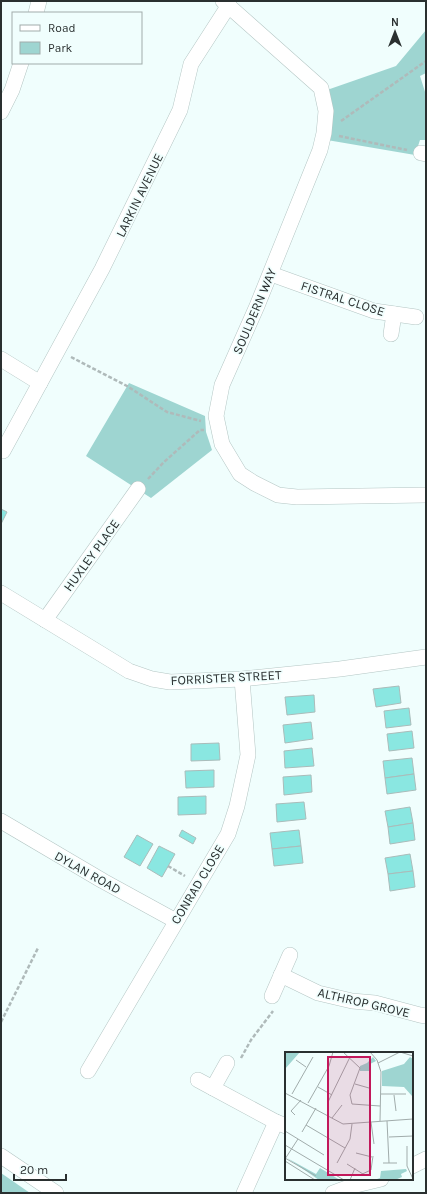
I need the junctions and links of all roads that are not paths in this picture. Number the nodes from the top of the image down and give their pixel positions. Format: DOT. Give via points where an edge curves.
graph roads {
  1 [pos="39,1"];
  2 [pos="226,3"];
  3 [pos="36,12"];
  4 [pos="21,64"];
  5 [pos="1,112"];
  6 [pos="271,274"];
  7 [pos="394,314"];
  8 [pos="416,317"];
  9 [pos="391,334"];
  10 [pos="1,360"];
  11 [pos="40,383"];
  12 [pos="3,451"];
  13 [pos="138,489"];
  14 [pos="426,495"];
  15 [pos="1,593"];
  16 [pos="45,620"];
  17 [pos="426,657"];
  18 [pos="242,679"];
  19 [pos="1,821"];
  20 [pos="176,920"];
  21 [pos="290,954"];
  22 [pos="281,975"];
  23 [pos="272,996"];
  24 [pos="426,1016"];
  25 [pos="227,1062"];
  26 [pos="88,1072"];
  27 [pos="198,1080"];
  28 [pos="213,1088"];
  29 [pos="281,1124"];
  30 [pos="1,1156"];
  31 [pos="426,1159"];
  32 [pos="413,1166"];
  33 [pos="373,1180"];
  34 [pos="350,1183"];
  35 [pos="56,1193"];
  36 [pos="244,1193"];
  37 [pos="333,1193"];
  1 -- 3 [label="street"];
  2 -- 6 [label="street, SOULDERN WAY" via="321,88 326,111 320,150"];
  2 -- 11 [label="street, LARKIN AVENUE" via="191,64 180,110 102,269"];
  4 -- 5 [label="street"];
  6 -- 7 [label="street, FISTRAL CLOSE" via="374,311"];
  6 -- 14 [label="street, SOULDERN WAY" via="222,385 216,416 222,444 240,474 278,495"];
  7 -- 8 [label="street, FISTRAL CLOSE"];
  7 -- 9 [label="street"];
  10 -- 11 [label="street"];
  11 -- 12 [label="street, LARKIN AVENUE"];
  13 -- 16 [label="street, HUXLEY PLACE"];
  15 -- 16 [label="street, FORRISTER STREET"];
  16 -- 18 [label="street, FORRISTER STREET" via="130,671 152,680 178,682"];
  17 -- 18 [label="street, FORRISTER STREET"];
  18 -- 20 [label="street, CONRAD CLOSE" via="248,755 237,806 228,834"];
  19 -- 20 [label="street, DYLAN ROAD"];
  20 -- 26 [label="street, CONRAD CLOSE"];
  21 -- 22 [label="street"];
  22 -- 23 [label="street"];
  22 -- 24 [label="street, ALTHROP GROVE" via="318,992 352,1002 375,1004"];
  25 -- 28 [label="street"];
  27 -- 28 [label="street"];
  28 -- 29 [label="street"];
  29 -- 36 [label="street"];
  30 -- 35 [label="street"];
  31 -- 32 [label="street"];
  33 -- 34 [label="street"];
  34 -- 37 [label="street"];
}
